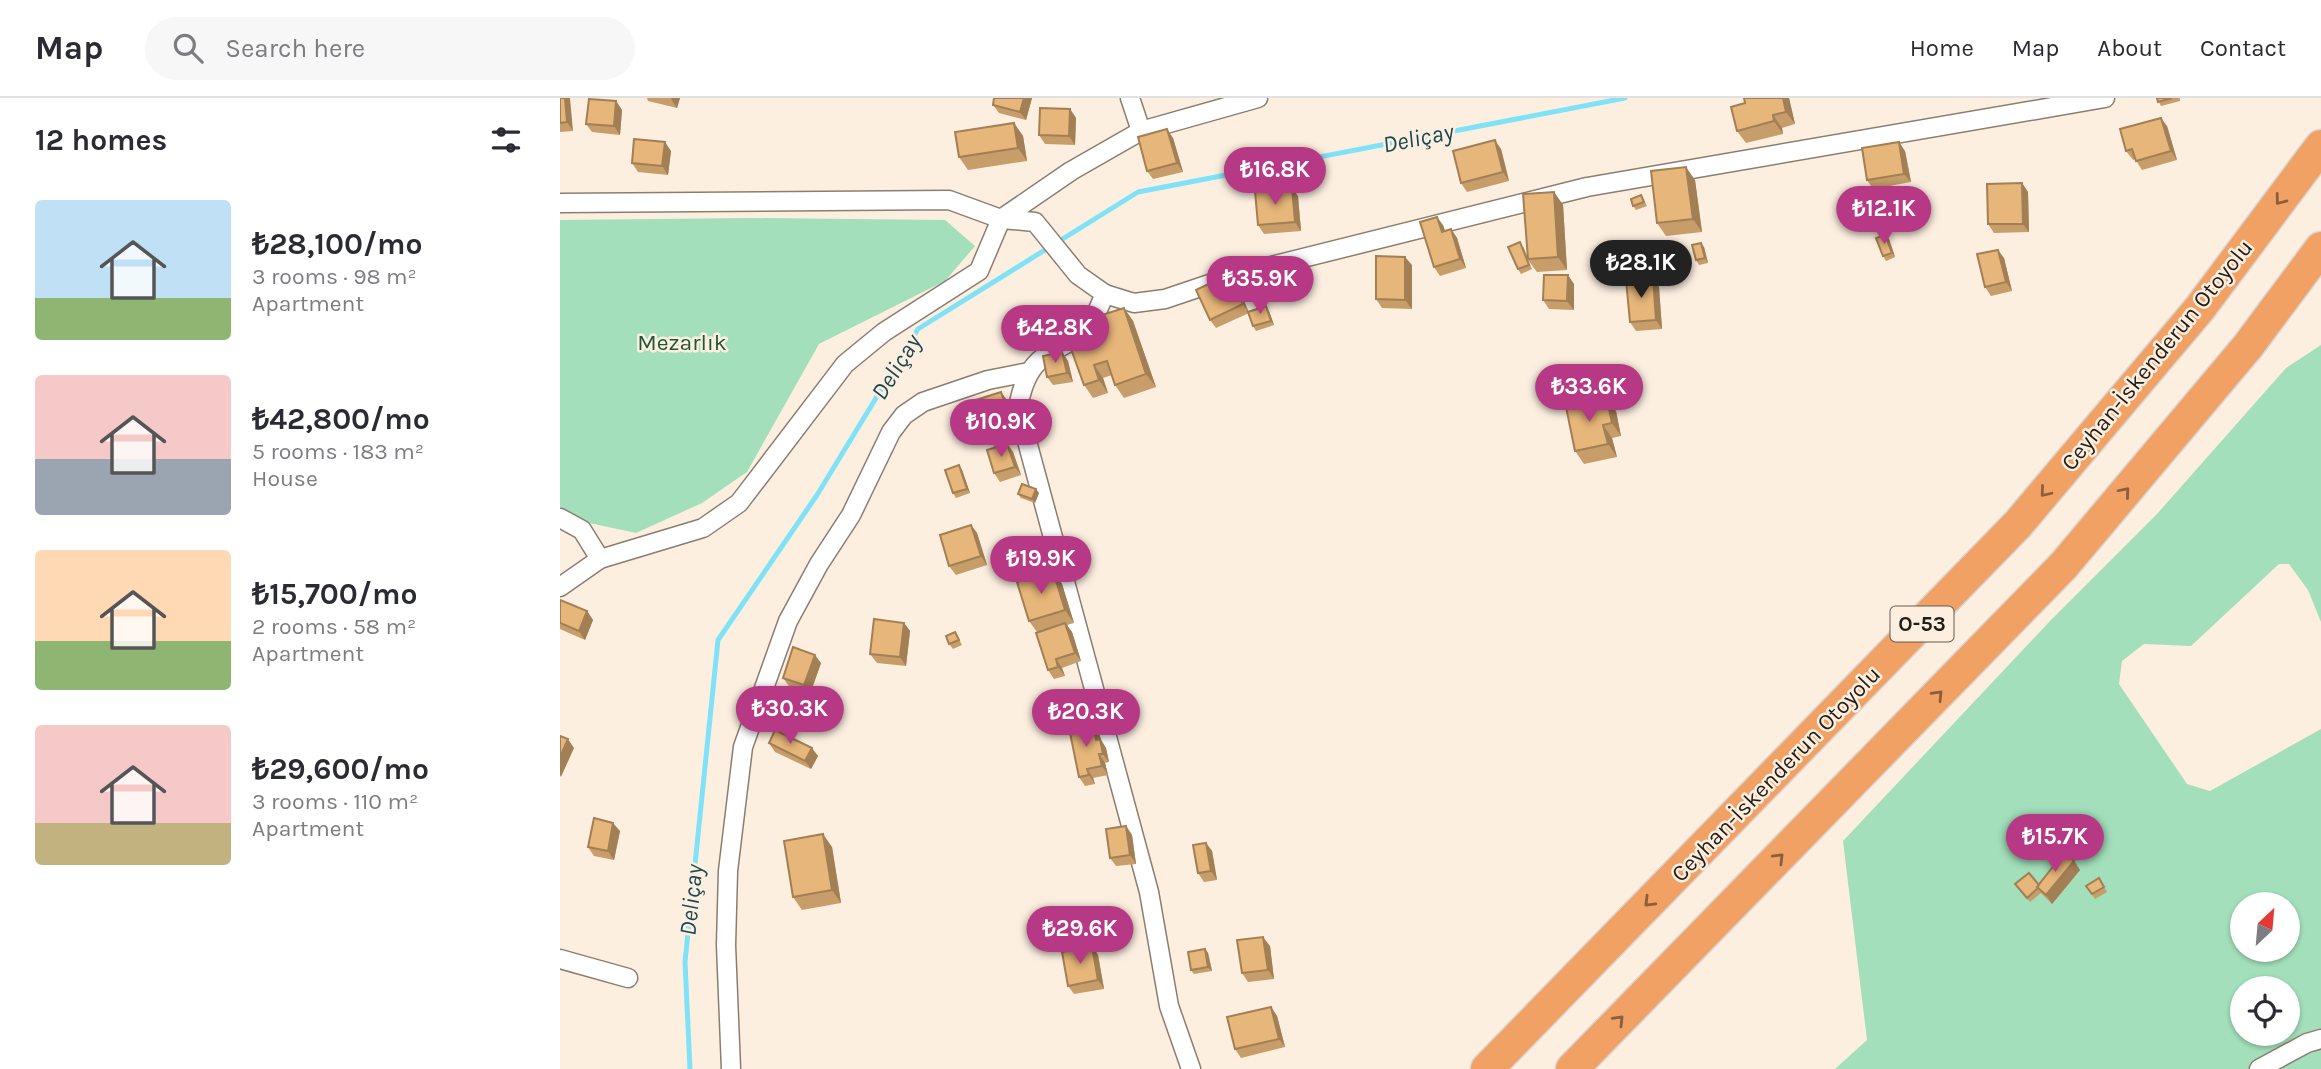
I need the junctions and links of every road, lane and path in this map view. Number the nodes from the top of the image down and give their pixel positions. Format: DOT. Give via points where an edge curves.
graph roads {
  1 [pos="1130,98"];
  2 [pos="1258,98"];
  3 [pos="2105,98"];
  4 [pos="1141,131"];
  5 [pos="2321,146"];
  6 [pos="560,203"];
  7 [pos="1001,219"];
  8 [pos="2321,248"];
  9 [pos="1105,294"];
  10 [pos="1029,372"];
  11 [pos="560,518"];
  12 [pos="600,559"];
  13 [pos="560,587"];
  14 [pos="560,959"];
  15 [pos="628,978"];
  16 [pos="2321,1039"];
  17 [pos="731,1069"];
  18 [pos="1191,1069"];
  19 [pos="1487,1069"];
  20 [pos="1572,1069"];
  21 [pos="2259,1069"];
  1 -- 4 [label="street"];
  2 -- 4 [label="street"];
  3 -- 9 [label="street" via="1587,187 1239,274 1165,299 1134,303"];
  4 -- 7 [label="street" via="1070,171"];
  5 -- 19 [label="highway, Ceyhan-İskenderun Otoyolu / O-53, one-way" via="2200,308 2018,524"];
  6 -- 7 [label="street" via="949,200"];
  7 -- 9 [label="street" via="1035,222 1078,275"];
  7 -- 12 [label="street" via="979,271 884,332 845,364 739,503 704,528"];
  20 -- 8 [label="highway, O-53, one-way" via="2064,565 2248,346"];
  9 -- 10 [label="street" via="1092,320 1035,362"];
  10 -- 17 [label="street" via="923,402 904,415 788,621 743,747 728,871"];
  10 -- 18 [label="street" via="1018,408 1027,449 1149,891 1169,1006"];
  11 -- 12 [label="street" via="582,530"];
  12 -- 13 [label="street"];
  14 -- 15 [label="street"];
  16 -- 21 [label="street"];
}
